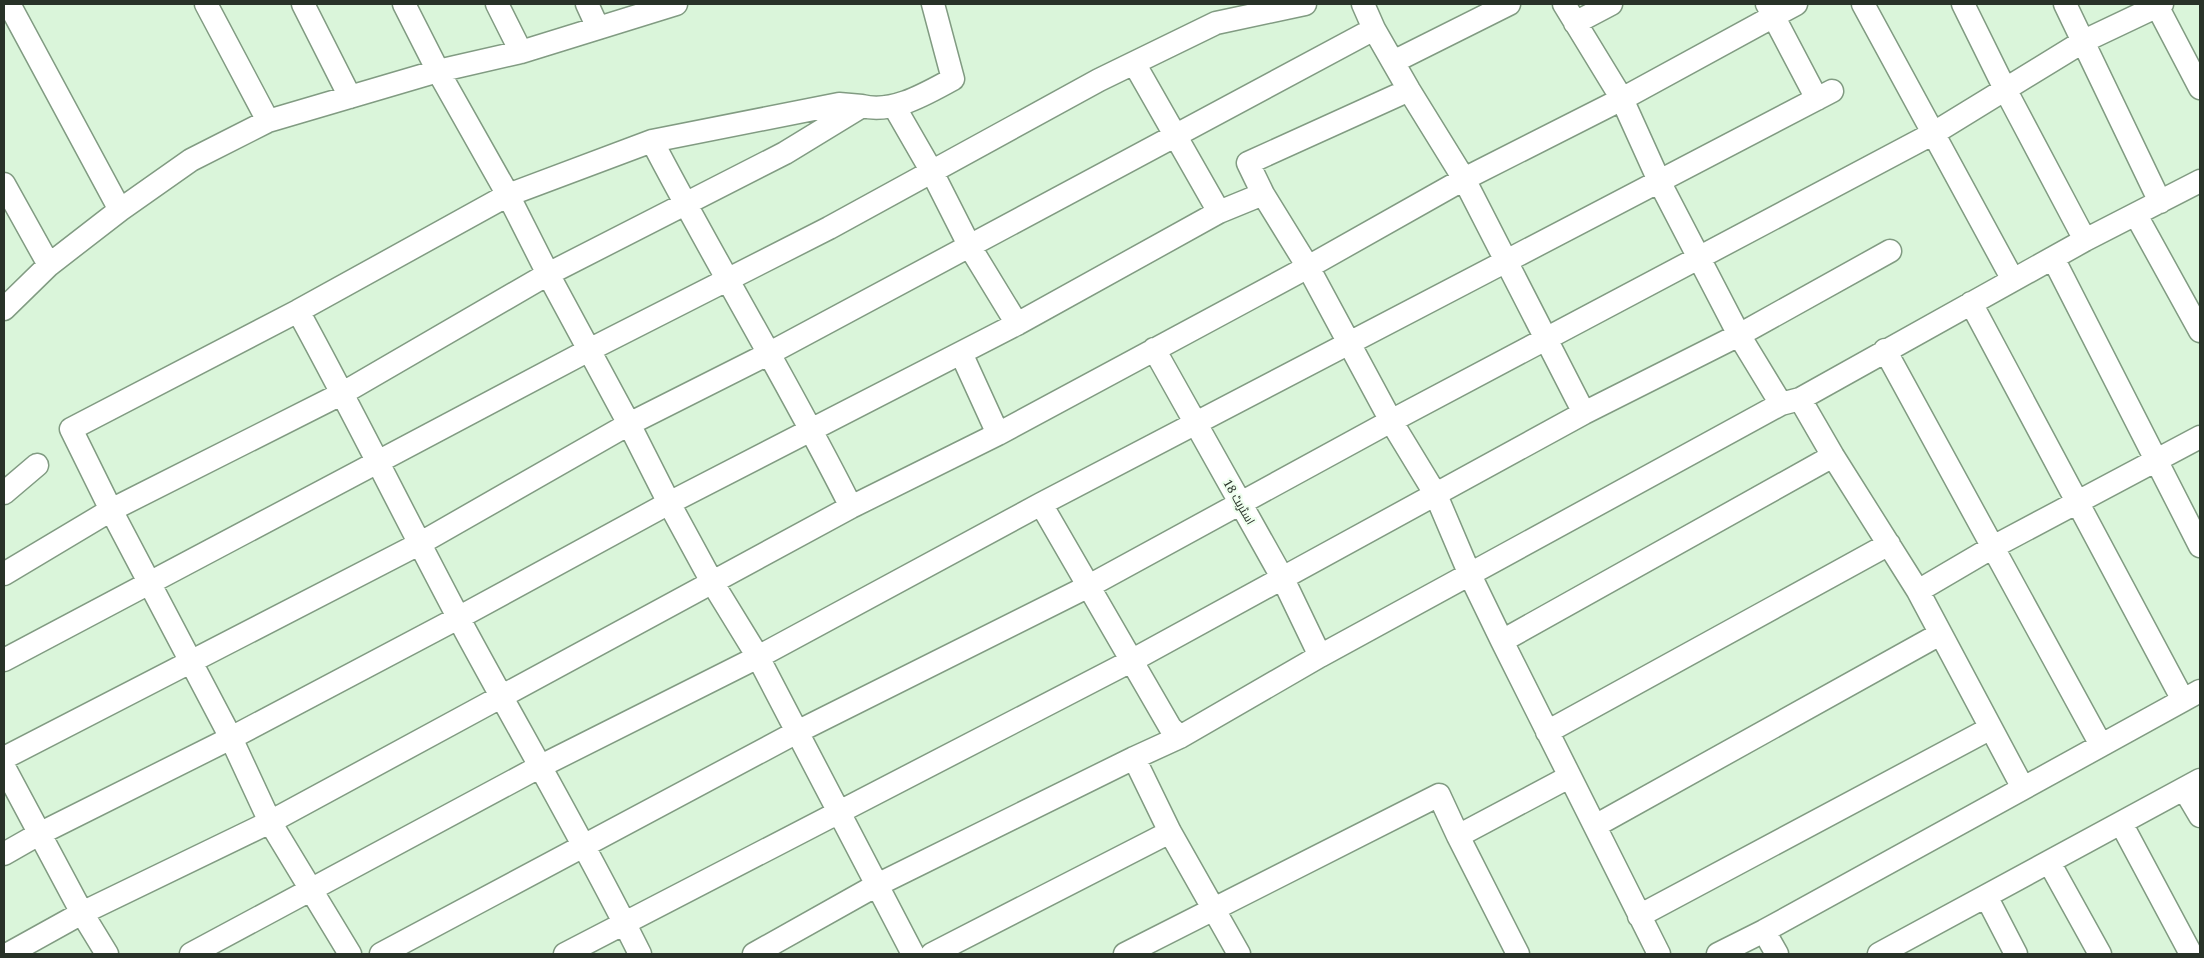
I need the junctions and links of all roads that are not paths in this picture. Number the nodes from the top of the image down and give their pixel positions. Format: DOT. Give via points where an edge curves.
graph roads {
  1 [pos="206,4"];
  2 [pos="303,4"];
  3 [pos="404,4"];
  4 [pos="497,4"];
  5 [pos="587,4"];
  6 [pos="676,4"];
  7 [pos="933,4"];
  8 [pos="1305,4"];
  9 [pos="1363,4"];
  10 [pos="1509,4"];
  11 [pos="1611,4"];
  12 [pos="1796,4"];
  13 [pos="1863,4"];
  14 [pos="1964,4"];
  15 [pos="2065,4"];
  16 [pos="2158,5"];
  17 [pos="14,9"];
  18 [pos="1771,10"];
  19 [pos="1570,13"];
  20 [pos="598,28"];
  21 [pos="1374,29"];
  22 [pos="2084,40"];
  23 [pos="521,52"];
  24 [pos="1393,62"];
  25 [pos="1134,63"];
  26 [pos="438,71"];
  27 [pos="2200,88"];
  28 [pos="2005,89"];
  29 [pos="1409,90"];
  30 [pos="350,97"];
  31 [pos="1622,99"];
  32 [pos="862,106"];
  33 [pos="894,106"];
  34 [pos="268,120"];
  35 [pos="1934,133"];
  36 [pos="1174,136"];
  37 [pos="652,141"];
  38 [pos="932,172"];
  39 [pos="1464,179"];
  40 [pos="2200,181"];
  41 [pos="1660,183"];
  42 [pos="4,184"];
  43 [pos="1263,194"];
  44 [pos="508,195"];
  45 [pos="2160,202"];
  46 [pos="685,205"];
  47 [pos="120,210"];
  48 [pos="1218,212"];
  49 [pos="2136,215"];
  50 [pos="2084,240"];
  51 [pos="970,247"];
  52 [pos="1890,251"];
  53 [pos="1698,256"];
  54 [pos="2053,258"];
  55 [pos="1505,262"];
  56 [pos="49,265"];
  57 [pos="1308,267"];
  58 [pos="548,274"];
  59 [pos="728,279"];
  60 [pos="2013,280"];
  61 [pos="1971,303"];
  62 [pos="4,309"];
  63 [pos="298,310"];
  64 [pos="1017,324"];
  65 [pos="2200,331"];
  66 [pos="1740,335"];
  67 [pos="1547,338"];
  68 [pos="1350,343"];
  69 [pos="1154,349"];
  70 [pos="589,350"];
  71 [pos="1885,350"];
  72 [pos="960,353"];
  73 [pos="768,354"];
  74 [pos="343,393"];
  75 [pos="1791,402"];
  76 [pos="1584,413"];
  77 [pos="1391,421"];
  78 [pos="629,424"];
  79 [pos="1194,424"];
  80 [pos="812,430"];
  81 [pos="998,434"];
  82 [pos="2200,437"];
  83 [pos="1833,456"];
  84 [pos="2156,460"];
  85 [pos="378,462"];
  86 [pos="37,465"];
  87 [pos="4,493"];
  88 [pos="1436,495"];
  89 [pos="2077,502"];
  90 [pos="668,503"];
  91 [pos="1041,504"];
  92 [pos="1241,504"];
  93 [pos="851,507"];
  94 [pos="111,510"];
  95 [pos="419,544"];
  96 [pos="1889,544"];
  97 [pos="2200,546"];
  98 [pos="1993,547"];
  99 [pos="4,574"];
  100 [pos="1470,575"];
  101 [pos="1283,579"];
  102 [pos="151,582"];
  103 [pos="712,582"];
  104 [pos="1089,586"];
  105 [pos="1918,591"];
  106 [pos="458,618"];
  107 [pos="1940,634"];
  108 [pos="1502,641"];
  109 [pos="1320,656"];
  110 [pos="758,657"];
  111 [pos="4,660"];
  112 [pos="191,660"];
  113 [pos="1131,661"];
  114 [pos="500,696"];
  115 [pos="2192,696"];
  116 [pos="1991,728"];
  117 [pos="797,732"];
  118 [pos="1547,732"];
  119 [pos="1180,736"];
  120 [pos="231,738"];
  121 [pos="2101,745"];
  122 [pos="4,758"];
  123 [pos="1134,758"];
  124 [pos="539,767"];
  125 [pos="4,768"];
  126 [pos="1569,777"];
  127 [pos="2192,784"];
  128 [pos="2023,788"];
  129 [pos="839,812"];
  130 [pos="2200,816"];
  131 [pos="270,822"];
  132 [pos="2120,823"];
  133 [pos="1595,826"];
  134 [pos="1170,832"];
  135 [pos="39,834"];
  136 [pos="1458,836"];
  137 [pos="585,846"];
  138 [pos="4,854"];
  139 [pos="2049,862"];
  140 [pos="877,885"];
  141 [pos="310,891"];
  142 [pos="1986,896"];
  143 [pos="1215,908"];
  144 [pos="82,913"];
  145 [pos="1639,916"];
  146 [pos="625,923"];
  147 [pos="1764,931"];
  148 [pos="8,954"];
  149 [pos="107,954"];
  150 [pos="191,954"];
  151 [pos="350,954"];
  152 [pos="381,954"];
  153 [pos="565,954"];
  154 [pos="640,954"];
  155 [pos="754,954"];
  156 [pos="913,954"];
  157 [pos="932,954"];
  158 [pos="1125,954"];
  159 [pos="1240,954"];
  160 [pos="1518,954"];
  161 [pos="1659,954"];
  162 [pos="1718,954"];
  163 [pos="1777,954"];
  164 [pos="1879,954"];
  165 [pos="2016,954"];
  166 [pos="2100,954"];
  167 [pos="2190,954"];
  1 -- 34 [label="street"];
  2 -- 30 [label="street"];
  3 -- 26 [label="street"];
  4 -- 23 [label="street"];
  5 -- 20 [label="street"];
  6 -- 20 [label="street"];
  7 -- 33 [label="street" via="953,79"];
  8 -- 25 [label="street" via="1216,22"];
  9 -- 21 [label="street"];
  10 -- 24 [label="street"];
  11 -- 19 [label="street"];
  12 -- 18 [label="street"];
  13 -- 35 [label="street"];
  14 -- 28 [label="street"];
  15 -- 22 [label="street"];
  16 -- 22 [label="street"];
  16 -- 27 [label="street"];
  17 -- 47 [label="street"];
  18 -- 31 [label="street"];
  18 -- 41 [label="street" via="1825,95"];
  19 -- 31 [label="street"];
  20 -- 23 [label="street"];
  21 -- 24 [label="street"];
  21 -- 36 [label="street"];
  22 -- 28 [label="street"];
  22 -- 45 [label="street"];
  23 -- 26 [label="street"];
  24 -- 29 [label="street"];
  25 -- 36 [label="street"];
  25 -- 38 [label="street"];
  26 -- 30 [label="street"];
  26 -- 44 [label="street"];
  28 -- 35 [label="street"];
  28 -- 50 [label="street"];
  29 -- 39 [label="street"];
  29 -- 43 [label="street" via="1248,163"];
  30 -- 34 [label="street"];
  31 -- 39 [label="street"];
  31 -- 41 [label="street"];
  32 -- 33 [label="street" via="874,109"];
  32 -- 37 [label="street" via="839,104"];
  32 -- 46 [label="street" via="785,153"];
  33 -- 38 [label="street"];
  34 -- 47 [label="street" via="192,160"];
  35 -- 53 [label="street"];
  35 -- 60 [label="street"];
  36 -- 48 [label="street"];
  36 -- 51 [label="street"];
  37 -- 44 [label="street"];
  37 -- 46 [label="street"];
  38 -- 51 [label="street"];
  38 -- 59 [label="street"];
  39 -- 55 [label="street"];
  39 -- 57 [label="street"];
  40 -- 45 [label="street"];
  41 -- 53 [label="street"];
  41 -- 55 [label="street"];
  42 -- 56 [label="street"];
  43 -- 48 [label="street"];
  43 -- 57 [label="street"];
  44 -- 58 [label="street"];
  44 -- 63 [label="street"];
  45 -- 49 [label="street"];
  46 -- 58 [label="street"];
  46 -- 59 [label="street"];
  47 -- 56 [label="street"];
  48 -- 64 [label="street"];
  49 -- 50 [label="street"];
  49 -- 65 [label="street"];
  50 -- 54 [label="street"];
  51 -- 64 [label="street"];
  51 -- 73 [label="street"];
  52 -- 66 [label="street"];
  53 -- 66 [label="street"];
  53 -- 67 [label="street"];
  54 -- 60 [label="street"];
  54 -- 84 [label="street"];
  55 -- 67 [label="street"];
  55 -- 68 [label="street"];
  56 -- 62 [label="street"];
  57 -- 68 [label="street"];
  57 -- 69 [label="street"];
  58 -- 70 [label="street"];
  58 -- 74 [label="street"];
  59 -- 70 [label="street"];
  59 -- 73 [label="street"];
  60 -- 61 [label="street"];
  61 -- 71 [label="street"];
  61 -- 89 [label="street"];
  63 -- 74 [label="street"];
  63 -- 94 [label="street" via="71,429"];
  64 -- 72 [label="street"];
  66 -- 75 [label="street"];
  66 -- 76 [label="street"];
  67 -- 76 [label="street"];
  67 -- 77 [label="street"];
  68 -- 77 [label="street"];
  68 -- 79 [label="street"];
  69 -- 79 [label="street, اسٹریٹ 18"];
  69 -- 81 [label="street"];
  70 -- 78 [label="street"];
  70 -- 85 [label="street"];
  71 -- 75 [label="street"];
  71 -- 98 [label="street"];
  72 -- 80 [label="street"];
  72 -- 81 [label="street"];
  73 -- 78 [label="street"];
  73 -- 80 [label="street"];
  74 -- 85 [label="street"];
  74 -- 94 [label="street"];
  75 -- 83 [label="street"];
  75 -- 100 [label="street"];
  76 -- 88 [label="street"];
  77 -- 88 [label="street"];
  77 -- 92 [label="street"];
  78 -- 90 [label="street"];
  78 -- 95 [label="street"];
  79 -- 91 [label="street"];
  79 -- 92 [label="street, اسٹریٹ 18"];
  80 -- 90 [label="street"];
  80 -- 93 [label="street"];
  81 -- 93 [label="street"];
  82 -- 84 [label="street"];
  83 -- 96 [label="street"];
  83 -- 108 [label="street"];
  84 -- 89 [label="street"];
  84 -- 97 [label="street"];
  85 -- 95 [label="street"];
  85 -- 102 [label="street"];
  86 -- 87 [label="street"];
  88 -- 100 [label="street"];
  88 -- 101 [label="street"];
  89 -- 98 [label="street"];
  89 -- 115 [label="street"];
  90 -- 103 [label="street"];
  90 -- 106 [label="street"];
  91 -- 104 [label="street"];
  91 -- 110 [label="street"];
  92 -- 101 [label="street, اسٹریٹ 18"];
  92 -- 104 [label="street"];
  93 -- 103 [label="street"];
  94 -- 99 [label="street"];
  94 -- 102 [label="street"];
  95 -- 106 [label="street"];
  95 -- 112 [label="street"];
  96 -- 105 [label="street"];
  96 -- 118 [label="street"];
  98 -- 105 [label="street"];
  98 -- 121 [label="street"];
  100 -- 108 [label="street"];
  100 -- 109 [label="street"];
  101 -- 109 [label="street, اسٹریٹ 18"];
  101 -- 113 [label="street"];
  102 -- 111 [label="street"];
  102 -- 112 [label="street"];
  103 -- 110 [label="street"];
  103 -- 114 [label="street"];
  104 -- 113 [label="street"];
  104 -- 117 [label="street"];
  105 -- 107 [label="street"];
  106 -- 114 [label="street"];
  106 -- 120 [label="street"];
  107 -- 116 [label="street"];
  107 -- 133 [label="street"];
  108 -- 118 [label="street"];
  109 -- 119 [label="street"];
  110 -- 117 [label="street"];
  110 -- 124 [label="street"];
  112 -- 120 [label="street"];
  112 -- 122 [label="street"];
  113 -- 119 [label="street" via="1170,726"];
  113 -- 129 [label="street"];
  114 -- 124 [label="street"];
  114 -- 131 [label="street"];
  115 -- 121 [label="street"];
  116 -- 128 [label="street"];
  116 -- 145 [label="street"];
  117 -- 129 [label="street"];
  117 -- 137 [label="street"];
  118 -- 126 [label="street"];
  119 -- 123 [label="street"];
  120 -- 131 [label="street"];
  120 -- 135 [label="street"];
  121 -- 128 [label="street"];
  123 -- 134 [label="street"];
  123 -- 140 [label="street"];
  124 -- 137 [label="street"];
  124 -- 141 [label="street"];
  125 -- 135 [label="street"];
  126 -- 133 [label="street"];
  126 -- 136 [label="street"];
  127 -- 130 [label="street"];
  127 -- 132 [label="street"];
  128 -- 147 [label="street"];
  129 -- 140 [label="street"];
  129 -- 146 [label="street"];
  131 -- 141 [label="street"];
  131 -- 144 [label="street"];
  132 -- 139 [label="street"];
  132 -- 167 [label="street"];
  133 -- 145 [label="street"];
  134 -- 143 [label="street"];
  134 -- 157 [label="street"];
  135 -- 138 [label="street"];
  135 -- 144 [label="street"];
  136 -- 143 [label="street" via="1439,795"];
  136 -- 160 [label="street"];
  137 -- 146 [label="street"];
  137 -- 152 [label="street"];
  139 -- 142 [label="street"];
  139 -- 166 [label="street"];
  140 -- 155 [label="street"];
  140 -- 156 [label="street"];
  141 -- 150 [label="street"];
  141 -- 151 [label="street"];
  142 -- 164 [label="street"];
  142 -- 165 [label="street"];
  143 -- 158 [label="street"];
  143 -- 159 [label="street"];
  144 -- 148 [label="street"];
  144 -- 149 [label="street"];
  145 -- 161 [label="street"];
  146 -- 153 [label="street"];
  146 -- 154 [label="street"];
  147 -- 162 [label="street"];
  147 -- 163 [label="street"];
}
